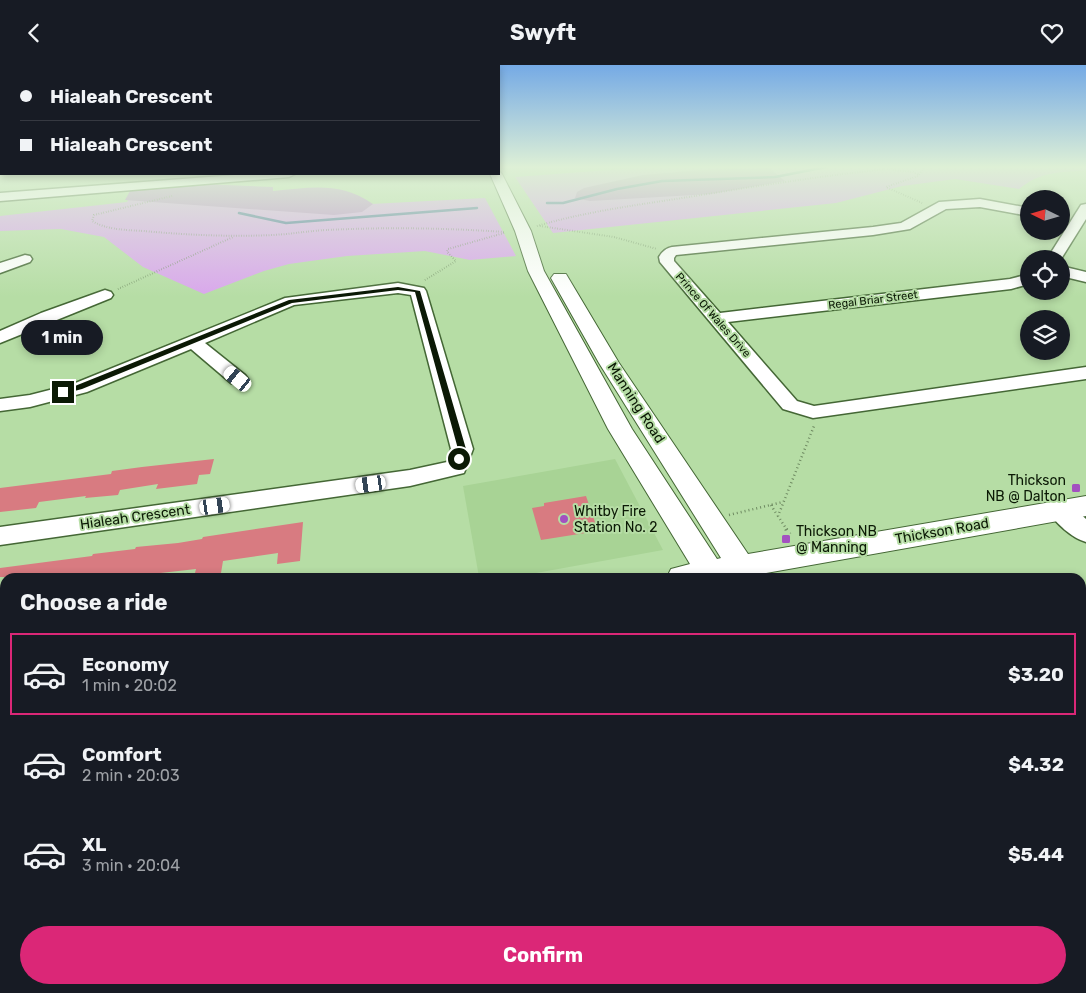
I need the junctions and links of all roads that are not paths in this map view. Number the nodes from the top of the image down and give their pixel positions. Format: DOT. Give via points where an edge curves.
graph roads {
  1 [pos="519,210"];
  2 [pos="933,210"];
  3 [pos="1085,210"];
  4 [pos="1081,223"];
  5 [pos="530,228"];
  6 [pos="1061,250"];
  7 [pos="25,259"];
  8 [pos="0,268"];
  9 [pos="1070,273"];
  10 [pos="1086,277"];
  11 [pos="1020,282"];
  12 [pos="105,295"];
  13 [pos="716,318"];
  14 [pos="0,338"];
  15 [pos="192,341"];
  16 [pos="1086,373"];
  17 [pos="238,379"];
  18 [pos="0,405"];
  19 [pos="1073,508"];
  20 [pos="1086,533"];
  21 [pos="0,536"];
  22 [pos="745,572"];
  23 [pos="711,573"];
  1 -- 5 [label="main road, Manning Road"];
  2 -- 13 [label="street, Prince Of Wales Drive" via="905,226 873,231 672,251 666,257 667,262"];
  3 -- 4 [label="street"];
  4 -- 6 [label="street"];
  5 -- 22 [label="main road, Manning Road" via="609,363"];
  5 -- 23 [label="main road, Manning Road" via="536,271 620,429"];
  7 -- 8 [label="street"];
  9 -- 10 [label="street"];
  11 -- 13 [label="street, Regal Briar Street"];
  12 -- 14 [label="street"];
  13 -- 16 [label="street, Prince Of Wales Drive" via="790,405 813,412"];
  15 -- 17 [label="street"];
  15 -- 18 [label="street" via="80,388"];
  15 -- 21 [label="street, Hialeah Crescent" via="291,301 398,289 418,291 462,449 456,468 410,478"];
  19 -- 20 [label="street"];
  19 -- 22 [label="main road, Thickson Road" via="802,556"];
}
